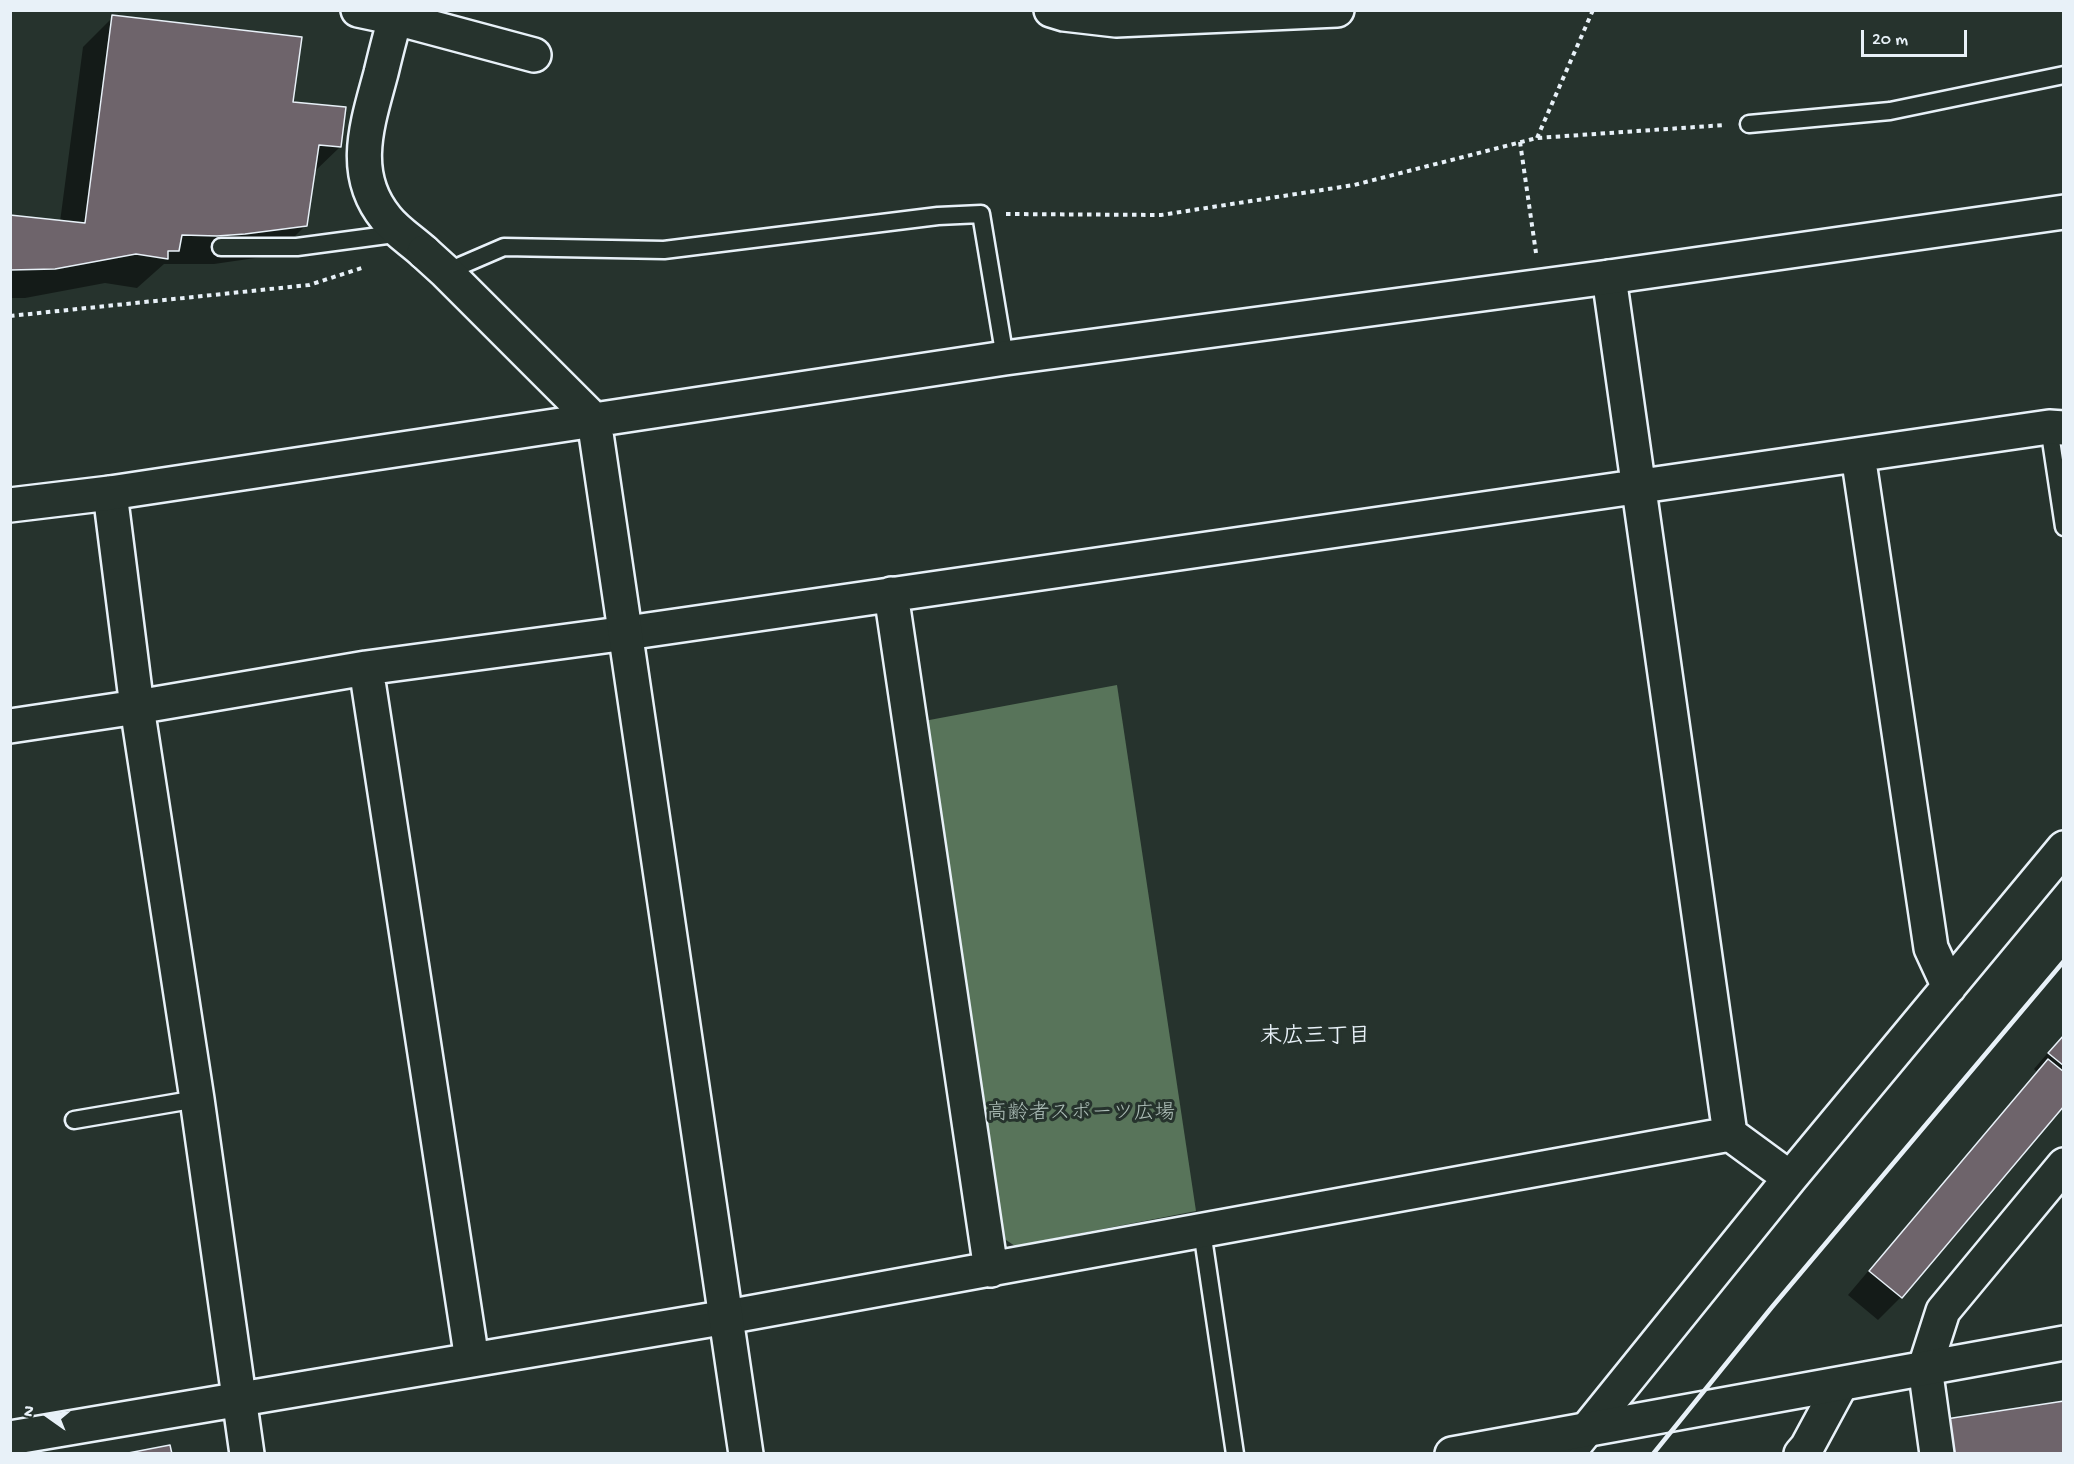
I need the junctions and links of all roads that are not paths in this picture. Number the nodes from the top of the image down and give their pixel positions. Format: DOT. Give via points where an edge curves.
graph roads {
  1 [pos="358,10"];
  2 [pos="1051,10"];
  3 [pos="1337,10"];
  4 [pos="397,14"];
  5 [pos="534,55"];
  6 [pos="2064,75"];
  7 [pos="1749,124"];
  8 [pos="2064,212"];
  9 [pos="221,247"];
  10 [pos="424,252"];
  11 [pos="1609,277"];
  12 [pos="1005,358"];
  13 [pos="594,420"];
  14 [pos="2056,427"];
  15 [pos="1858,455"];
  16 [pos="1638,486"];
  17 [pos="110,493"];
  18 [pos="10,505"];
  19 [pos="2064,527"];
  20 [pos="891,594"];
  21 [pos="627,633"];
  22 [pos="366,668"];
  23 [pos="137,707"];
  24 [pos="10,726"];
  25 [pos="2064,848"];
  26 [pos="1949,987"];
  27 [pos="197,1099"];
  28 [pos="74,1120"];
  29 [pos="1730,1134"];
  30 [pos="2064,1165"];
  31 [pos="1790,1178"];
  32 [pos="1202,1231"];
  33 [pos="991,1270"];
  34 [pos="727,1317"];
  35 [pos="2064,1343"];
  36 [pos="472,1360"];
  37 [pos="1925,1368"];
  38 [pos="1841,1384"];
  39 [pos="239,1399"];
  40 [pos="1588,1428"];
  41 [pos="10,1438"];
  42 [pos="248,1454"];
  43 [pos="746,1454"];
  44 [pos="1235,1454"];
  45 [pos="1452,1454"];
  46 [pos="1567,1454"];
  47 [pos="1801,1454"];
  48 [pos="1937,1454"];
  1 -- 4 [label="street"];
  2 -- 3 [label="street" via="1116,20"];
  4 -- 5 [label="street"];
  4 -- 10 [label="street" via="365,133 364,161 367,182 386,219"];
  6 -- 7 [label="lane" via="1890,111"];
  8 -- 11 [label="street"];
  9 -- 10 [label="lane"];
  10 -- 12 [label="lane" via="504,247 664,250 981,214"];
  10 -- 13 [label="street"];
  11 -- 12 [label="street"];
  11 -- 16 [label="street"];
  12 -- 13 [label="street"];
  13 -- 17 [label="street"];
  13 -- 21 [label="street"];
  14 -- 15 [label="street"];
  14 -- 19 [label="lane"];
  15 -- 16 [label="street"];
  15 -- 26 [label="street" via="1931,948"];
  16 -- 20 [label="street"];
  16 -- 29 [label="street"];
  17 -- 18 [label="street"];
  17 -- 23 [label="street"];
  20 -- 21 [label="street"];
  20 -- 33 [label="street"];
  21 -- 22 [label="street"];
  21 -- 34 [label="street"];
  22 -- 23 [label="street"];
  22 -- 36 [label="street"];
  23 -- 24 [label="street"];
  23 -- 27 [label="street"];
  25 -- 26 [label="street"];
  26 -- 31 [label="street"];
  27 -- 28 [label="lane"];
  27 -- 39 [label="street"];
  29 -- 31 [label="street"];
  29 -- 32 [label="street"];
  30 -- 37 [label="street" via="1942,1311"];
  31 -- 40 [label="street"];
  32 -- 33 [label="street"];
  32 -- 44 [label="lane"];
  33 -- 34 [label="street"];
  34 -- 36 [label="street"];
  34 -- 43 [label="street"];
  35 -- 37 [label="street"];
  36 -- 39 [label="street"];
  37 -- 38 [label="street"];
  37 -- 48 [label="street"];
  38 -- 40 [label="street"];
  38 -- 47 [label="street"];
  39 -- 41 [label="street"];
  39 -- 42 [label="street"];
  40 -- 45 [label="street"];
  40 -- 46 [label="street"];
}
